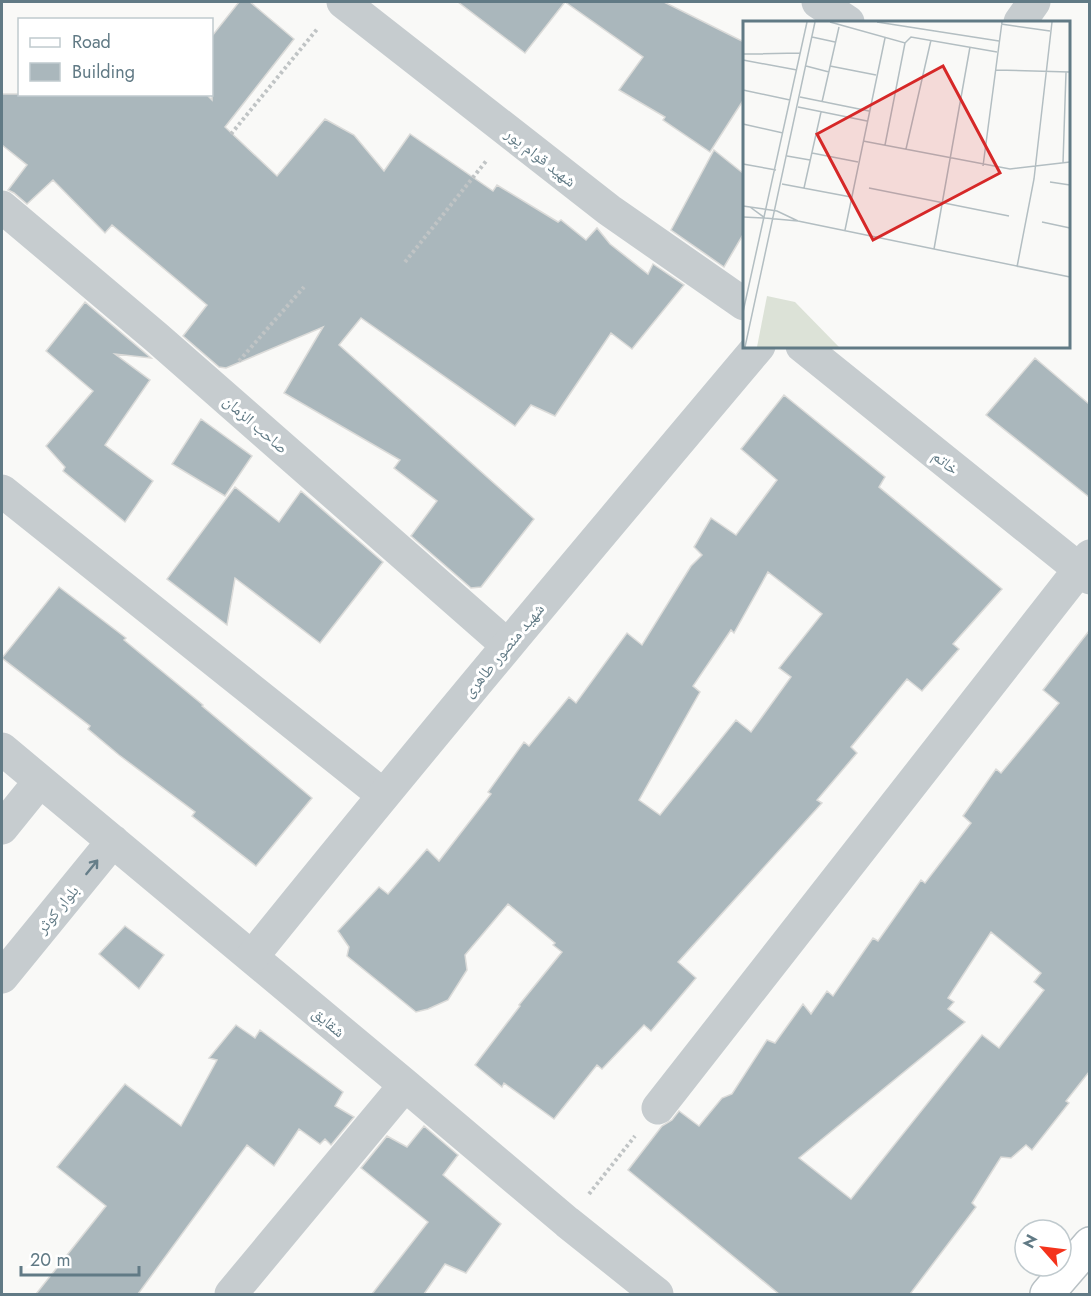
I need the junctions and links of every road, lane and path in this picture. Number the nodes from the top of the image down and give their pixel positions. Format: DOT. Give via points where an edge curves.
graph roads {
  1 [pos="343,2"];
  2 [pos="818,2"];
  3 [pos="1034,2"];
  4 [pos="846,21"];
  5 [pos="1021,21"];
  6 [pos="318,28"];
  7 [pos="509,132"];
  8 [pos="231,134"];
  9 [pos="2,207"];
  10 [pos="405,262"];
  11 [pos="304,287"];
  12 [pos="743,303"];
  13 [pos="757,348"];
  14 [pos="805,348"];
  15 [pos="215,388"];
  16 [pos="2,490"];
  17 [pos="1086,568"];
  18 [pos="507,645"];
  19 [pos="2,749"];
  20 [pos="40,781"];
  21 [pos="383,795"];
  22 [pos="2,828"];
  23 [pos="113,841"];
  24 [pos="252,957"];
  25 [pos="2,977"];
  26 [pos="405,1085"];
  27 [pos="658,1108"];
  28 [pos="567,1222"];
  29 [pos="1089,1244"];
  30 [pos="652,1293"];
  31 [pos="231,1294"];
  32 [pos="1047,1294"];
  1 -- 7 [label="street, شهید قوام پور"];
  2 -- 4 [label="street"];
  3 -- 5 [label="street"];
  6 -- 8 [label="path"];
  7 -- 10 [label="path"];
  7 -- 12 [label="street, شهید قوام پور" via="609,210"];
  9 -- 15 [label="street, صاحب الزمان"];
  11 -- 15 [label="path"];
  13 -- 18 [label="street, شهید منصور طاهری"];
  14 -- 17 [label="street, خاتم"];
  15 -- 18 [label="street, صاحب الزمان"];
  16 -- 21 [label="street"];
  17 -- 27 [label="street"];
  18 -- 21 [label="street, شهید منصور طاهری"];
  19 -- 20 [label="street, شقایق"];
  20 -- 22 [label="street"];
  20 -- 23 [label="street, شقایق"];
  21 -- 24 [label="street, شهید منصور طاهری"];
  23 -- 24 [label="street, شقایق"];
  25 -- 23 [label="street, بلوار کوثر, one-way"];
  24 -- 26 [label="street, شقایق"];
  26 -- 28 [label="street, شقایق"];
  26 -- 31 [label="street"];
  27 -- 28 [label="path"];
  28 -- 30 [label="street, شقایق"];
  29 -- 32 [label="main road"];
}
